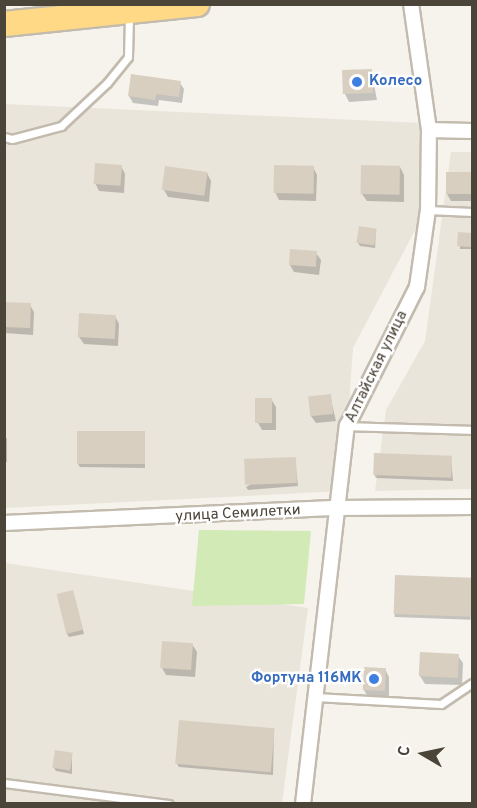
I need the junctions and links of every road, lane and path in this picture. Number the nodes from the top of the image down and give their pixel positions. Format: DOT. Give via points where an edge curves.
graph roads {
  1 [pos="197,4"];
  2 [pos="411,4"];
  3 [pos="129,13"];
  4 [pos="4,24"];
  5 [pos="429,130"];
  6 [pos="472,131"];
  7 [pos="4,137"];
  8 [pos="428,210"];
  9 [pos="472,212"];
  10 [pos="347,426"];
  11 [pos="472,430"];
  12 [pos="472,507"];
  13 [pos="338,508"];
  14 [pos="4,523"];
  15 [pos="472,683"];
  16 [pos="315,697"];
  17 [pos="4,783"];
  18 [pos="169,804"];
  19 [pos="303,804"];
  1 -- 3 [label="highway"];
  2 -- 5 [label="street, Алтайская улица"];
  3 -- 4 [label="highway"];
  3 -- 7 [label="lane" via="128,57 107,83 61,126"];
  5 -- 6 [label="street"];
  5 -- 8 [label="street, Алтайская улица"];
  8 -- 9 [label="lane"];
  8 -- 10 [label="street, Алтайская улица" via="417,287"];
  10 -- 11 [label="lane"];
  10 -- 13 [label="street, Алтайская улица"];
  12 -- 13 [label="street, улица Семилетки"];
  13 -- 14 [label="street, улица Семилетки"];
  13 -- 16 [label="street, Алтайская улица"];
  15 -- 16 [label="lane" via="441,704"];
  16 -- 19 [label="street, Алтайская улица"];
  17 -- 18 [label="lane"];
}
